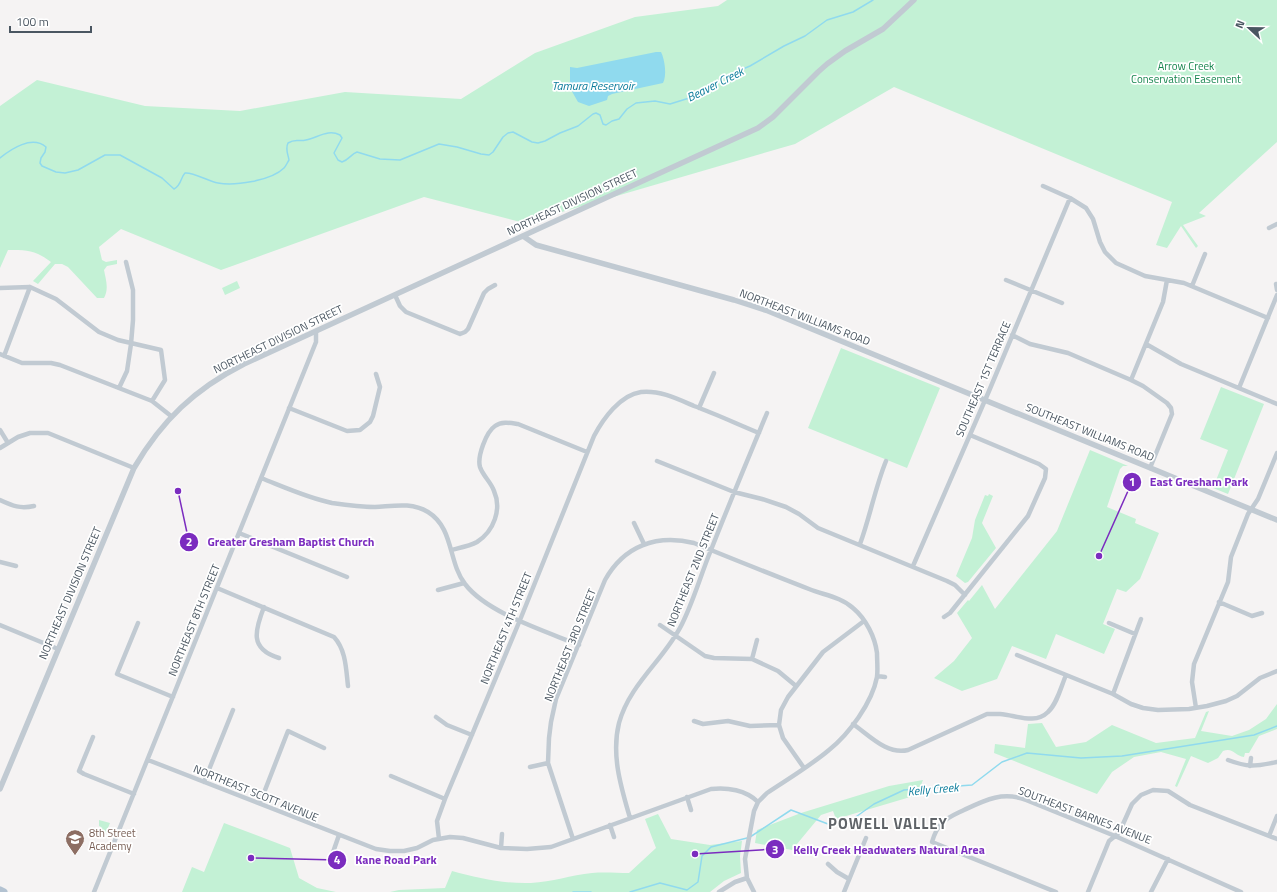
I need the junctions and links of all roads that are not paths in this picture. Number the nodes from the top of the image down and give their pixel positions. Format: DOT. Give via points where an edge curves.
graph roads {
  1 [pos="914,0"];
  2 [pos="1043,186"];
  3 [pos="1070,198"];
  4 [pos="1277,224"];
  5 [pos="1269,228"];
  6 [pos="523,236"];
  7 [pos="1205,254"];
  8 [pos="126,262"];
  9 [pos="1006,280"];
  10 [pos="1167,280"];
  11 [pos="1276,284"];
  12 [pos="495,286"];
  13 [pos="1192,286"];
  14 [pos="30,287"];
  15 [pos="0,288"];
  16 [pos="1030,290"];
  17 [pos="1277,290"];
  18 [pos="395,295"];
  19 [pos="1277,295"];
  20 [pos="1062,303"];
  21 [pos="1268,318"];
  22 [pos="316,331"];
  23 [pos="1012,335"];
  24 [pos="131,344"];
  25 [pos="1146,344"];
  26 [pos="2,355"];
  27 [pos="714,373"];
  28 [pos="376,374"];
  29 [pos="1131,380"];
  30 [pos="119,388"];
  31 [pos="1239,388"];
  32 [pos="984,400"];
  33 [pos="152,401"];
  34 [pos="1277,404"];
  35 [pos="289,408"];
  36 [pos="699,408"];
  37 [pos="767,413"];
  38 [pos="171,416"];
  39 [pos="0,430"];
  40 [pos="759,433"];
  41 [pos="970,435"];
  42 [pos="8,443"];
  43 [pos="0,448"];
  44 [pos="587,452"];
  45 [pos="1277,453"];
  46 [pos="657,461"];
  47 [pos="886,461"];
  48 [pos="134,468"];
  49 [pos="1150,468"];
  50 [pos="261,478"];
  51 [pos="734,492"];
  52 [pos="0,500"];
  53 [pos="34,506"];
  54 [pos="1252,510"];
  55 [pos="1277,520"];
  56 [pos="634,523"];
  57 [pos="239,533"];
  58 [pos="644,544"];
  59 [pos="860,544"];
  60 [pos="451,550"];
  61 [pos="711,550"];
  62 [pos="0,562"];
  63 [pos="16,566"];
  64 [pos="913,566"];
  65 [pos="348,577"];
  66 [pos="464,583"];
  67 [pos="217,588"];
  68 [pos="438,590"];
  69 [pos="966,595"];
  70 [pos="1219,602"];
  71 [pos="264,607"];
  72 [pos="1262,613"];
  73 [pos="944,617"];
  74 [pos="1141,619"];
  75 [pos="520,620"];
  76 [pos="864,621"];
  77 [pos="138,623"];
  78 [pos="1109,623"];
  79 [pos="0,625"];
  80 [pos="660,625"];
  81 [pos="1135,634"];
  82 [pos="676,636"];
  83 [pos="757,640"];
  84 [pos="579,645"];
  85 [pos="58,649"];
  86 [pos="1017,655"];
  87 [pos="279,658"];
  88 [pos="752,659"];
  89 [pos="1277,671"];
  90 [pos="1066,675"];
  91 [pos="877,676"];
  92 [pos="885,677"];
  93 [pos="348,686"];
  94 [pos="796,686"];
  95 [pos="1113,694"];
  96 [pos="173,697"];
  97 [pos="1196,708"];
  98 [pos="233,710"];
  99 [pos="436,718"];
  100 [pos="694,721"];
  101 [pos="853,724"];
  102 [pos="779,725"];
  103 [pos="472,735"];
  104 [pos="93,737"];
  105 [pos="324,748"];
  106 [pos="1250,758"];
  107 [pos="148,760"];
  108 [pos="1228,760"];
  109 [pos="1277,762"];
  110 [pos="548,763"];
  111 [pos="1250,766"];
  112 [pos="530,767"];
  113 [pos="804,768"];
  114 [pos="391,776"];
  115 [pos="204,782"];
  116 [pos="0,789"];
  117 [pos="134,794"];
  118 [pos="687,797"];
  119 [pos="445,799"];
  120 [pos="758,802"];
  121 [pos="260,803"];
  122 [pos="691,810"];
  123 [pos="1277,816"];
  124 [pos="630,818"];
  125 [pos="610,825"];
  126 [pos="502,834"];
  127 [pos="339,835"];
  128 [pos="1115,836"];
  129 [pos="1269,836"];
  130 [pos="614,837"];
  131 [pos="866,838"];
  132 [pos="439,839"];
  133 [pos="573,839"];
  134 [pos="1277,840"];
  135 [pos="501,848"];
  136 [pos="331,858"];
  137 [pos="1168,859"];
  138 [pos="828,864"];
  139 [pos="747,878"];
  140 [pos="849,878"];
  141 [pos="0,890"];
  142 [pos="4,892"];
  143 [pos="94,892"];
  144 [pos="720,892"];
  145 [pos="754,892"];
  146 [pos="844,892"];
  147 [pos="1056,892"];
  148 [pos="1088,892"];
  149 [pos="1152,892"];
  150 [pos="1241,892"];
  1 -- 6 [label="street, NORTHEAST DIVISION STREET" via="883,29 822,68 763,126"];
  2 -- 3 [label="street"];
  3 -- 10 [label="street" via="1086,208 1093,219 1105,252 1116,263 1145,276"];
  3 -- 16 [label="street, SOUTHEAST 1ST TERRACE"];
  4 -- 5 [label="street"];
  6 -- 18 [label="street, NORTHEAST DIVISION STREET"];
  6 -- 32 [label="street, NORTHEAST WILLIAMS ROAD" via="536,245 756,307"];
  7 -- 13 [label="street"];
  8 -- 24 [label="street" via="134,290"];
  9 -- 16 [label="street"];
  10 -- 13 [label="street"];
  10 -- 25 [label="street" via="1163,302"];
  11 -- 17 [label="street"];
  12 -- 18 [label="street" via="484,293 468,329 460,334 406,312"];
  13 -- 21 [label="street"];
  14 -- 15 [label="street"];
  14 -- 24 [label="street" via="56,299 99,332"];
  14 -- 26 [label="street"];
  16 -- 20 [label="street"];
  16 -- 23 [label="street, SOUTHEAST 1ST TERRACE"];
  18 -- 22 [label="street, NORTHEAST DIVISION STREET"];
  19 -- 21 [label="street"];
  21 -- 31 [label="street"];
  22 -- 35 [label="street, NORTHEAST 8TH STREET" via="316,342"];
  22 -- 38 [label="street, NORTHEAST DIVISION STREET" via="226,374 201,390"];
  23 -- 29 [label="street" via="1030,344 1068,353"];
  23 -- 32 [label="street, SOUTHEAST 1ST TERRACE"];
  24 -- 30 [label="street" via="127,371"];
  24 -- 33 [label="street" via="161,350 166,377"];
  25 -- 29 [label="street"];
  25 -- 31 [label="street" via="1181,364"];
  26 -- 30 [label="street" via="22,363 51,363"];
  27 -- 36 [label="street"];
  28 -- 35 [label="street" via="380,387 373,416 360,430 347,431"];
  29 -- 49 [label="street" via="1171,408 1170,420"];
  30 -- 33 [label="street"];
  31 -- 34 [label="street"];
  32 -- 41 [label="street, SOUTHEAST 1ST TERRACE"];
  32 -- 49 [label="street, SOUTHEAST WILLIAMS ROAD"];
  33 -- 38 [label="street"];
  35 -- 50 [label="street, NORTHEAST 8TH STREET"];
  36 -- 40 [label="street, NORTHEAST 4TH STREET"];
  36 -- 44 [label="street, NORTHEAST 4TH STREET" via="660,393 640,392 620,403 600,425"];
  37 -- 40 [label="street, NORTHEAST 2ND STREET"];
  38 -- 48 [label="street, NORTHEAST DIVISION STREET"];
  39 -- 42 [label="street"];
  40 -- 51 [label="street, NORTHEAST 2ND STREET"];
  41 -- 64 [label="street, SOUTHEAST 1ST TERRACE"];
  41 -- 69 [label="street" via="1046,469 1045,478 1028,516"];
  42 -- 43 [label="street"];
  42 -- 48 [label="street" via="30,432 48,433"];
  44 -- 60 [label="street" via="518,424 509,422 495,426 490,430 479,463 496,496 494,522 488,533 478,541"];
  44 -- 75 [label="street, NORTHEAST 4TH STREET"];
  45 -- 54 [label="street"];
  46 -- 51 [label="street"];
  47 -- 59 [label="street"];
  48 -- 85 [label="street, NORTHEAST DIVISION STREET"];
  49 -- 54 [label="street, SOUTHEAST WILLIAMS ROAD"];
  50 -- 57 [label="street, NORTHEAST 8TH STREET"];
  50 -- 60 [label="street" via="331,503 374,507 406,504 418,507 438,521 445,531"];
  51 -- 59 [label="street" via="786,507 818,528"];
  51 -- 61 [label="street, NORTHEAST 2ND STREET"];
  52 -- 53 [label="street" via="24,508"];
  54 -- 55 [label="street, SOUTHEAST WILLIAMS ROAD"];
  54 -- 70 [label="street" via="1231,557 1228,582"];
  56 -- 58 [label="street"];
  57 -- 65 [label="street"];
  57 -- 67 [label="street, NORTHEAST 8TH STREET"];
  58 -- 61 [label="street, NORTHEAST 3RD STREET" via="668,540 681,541"];
  58 -- 84 [label="street, NORTHEAST 3RD STREET" via="626,554 608,574"];
  59 -- 64 [label="street"];
  60 -- 66 [label="street"];
  61 -- 76 [label="street, NORTHEAST 3RD STREET" via="839,599 853,608"];
  61 -- 82 [label="street, NORTHEAST 2ND STREET"];
  62 -- 63 [label="street"];
  64 -- 69 [label="street" via="955,585"];
  66 -- 68 [label="street"];
  66 -- 75 [label="street" via="492,607"];
  67 -- 71 [label="street"];
  67 -- 96 [label="street, NORTHEAST 8TH STREET"];
  69 -- 73 [label="street"];
  70 -- 72 [label="street" via="1252,616"];
  70 -- 97 [label="street" via="1192,670"];
  71 -- 87 [label="street" via="257,625 257,639 264,651"];
  71 -- 93 [label="street" via="334,637 341,647"];
  74 -- 81 [label="street"];
  75 -- 84 [label="street"];
  75 -- 103 [label="street, NORTHEAST 4TH STREET"];
  76 -- 91 [label="street, NORTHEAST 3RD STREET" via="876,647"];
  76 -- 94 [label="street" via="823,652"];
  77 -- 96 [label="street" via="117,674"];
  78 -- 81 [label="street"];
  79 -- 85 [label="street"];
  80 -- 82 [label="street"];
  81 -- 95 [label="street"];
  82 -- 88 [label="street" via="705,656"];
  82 -- 124 [label="street, NORTHEAST 2ND STREET" via="632,694 622,712 616,748 617,767"];
  83 -- 88 [label="street"];
  84 -- 110 [label="street, NORTHEAST 3RD STREET" via="552,714"];
  85 -- 116 [label="street, NORTHEAST DIVISION STREET"];
  86 -- 90 [label="street"];
  88 -- 94 [label="street" via="778,671"];
  89 -- 97 [label="street" via="1260,678 1237,696"];
  90 -- 95 [label="street"];
  90 -- 101 [label="street" via="1049,712 1039,719 987,714 908,750 889,749"];
  91 -- 92 [label="street"];
  91 -- 101 [label="street" via="866,704"];
  94 -- 102 [label="street" via="781,710"];
  95 -- 97 [label="street" via="1130,704 1144,708 1174,711"];
  96 -- 107 [label="street, NORTHEAST 8TH STREET"];
  98 -- 115 [label="street"];
  99 -- 103 [label="street"];
  100 -- 102 [label="street" via="703,724 734,722 750,726"];
  101 -- 113 [label="street" via="829,750"];
  102 -- 113 [label="street" via="783,738"];
  103 -- 119 [label="street, NORTHEAST 4TH STREET"];
  104 -- 117 [label="street" via="79,771"];
  105 -- 121 [label="street" via="288,731"];
  106 -- 111 [label="street"];
  107 -- 115 [label="street, NORTHEAST SCOTT AVENUE"];
  107 -- 117 [label="street, NORTHEAST 8TH STREET"];
  108 -- 111 [label="street" via="1242,766"];
  109 -- 111 [label="street"];
  110 -- 112 [label="street"];
  110 -- 133 [label="street, NORTHEAST 3RD STREET"];
  113 -- 120 [label="street"];
  114 -- 119 [label="street"];
  115 -- 121 [label="street, NORTHEAST SCOTT AVENUE"];
  117 -- 143 [label="street, NORTHEAST 8TH STREET"];
  118 -- 120 [label="street, NORTHEAST SCOTT AVENUE" via="705,790 724,788 747,794"];
  118 -- 122 [label="street"];
  118 -- 124 [label="street, NORTHEAST SCOTT AVENUE"];
  119 -- 132 [label="street, NORTHEAST 4TH STREET" via="437,821"];
  120 -- 139 [label="street" via="745,859"];
  121 -- 127 [label="street, NORTHEAST SCOTT AVENUE"];
  123 -- 129 [label="street"];
  124 -- 125 [label="street, NORTHEAST SCOTT AVENUE"];
  125 -- 130 [label="street"];
  125 -- 133 [label="street, NORTHEAST SCOTT AVENUE"];
  126 -- 135 [label="street"];
  127 -- 132 [label="street, NORTHEAST SCOTT AVENUE" via="376,849 397,851 417,848"];
  127 -- 136 [label="street"];
  128 -- 129 [label="street" via="1136,799 1153,790 1168,791 1190,805"];
  128 -- 137 [label="street, SOUTHEAST BARNES AVENUE"];
  128 -- 147 [label="street, SOUTHEAST BARNES AVENUE" via="1020,798 1007,796 987,799 947,818 938,828 932,842"];
  128 -- 148 [label="street" via="1109,840"];
  129 -- 134 [label="street"];
  131 -- 140 [label="street"];
  132 -- 135 [label="street, NORTHEAST SCOTT AVENUE" via="463,838"];
  133 -- 135 [label="street, NORTHEAST SCOTT AVENUE" via="551,847"];
  137 -- 149 [label="street"];
  137 -- 150 [label="street, SOUTHEAST BARNES AVENUE"];
  138 -- 140 [label="street"];
  139 -- 144 [label="street"];
  139 -- 145 [label="street"];
  140 -- 146 [label="street"];
  141 -- 142 [label="main road"];
}
